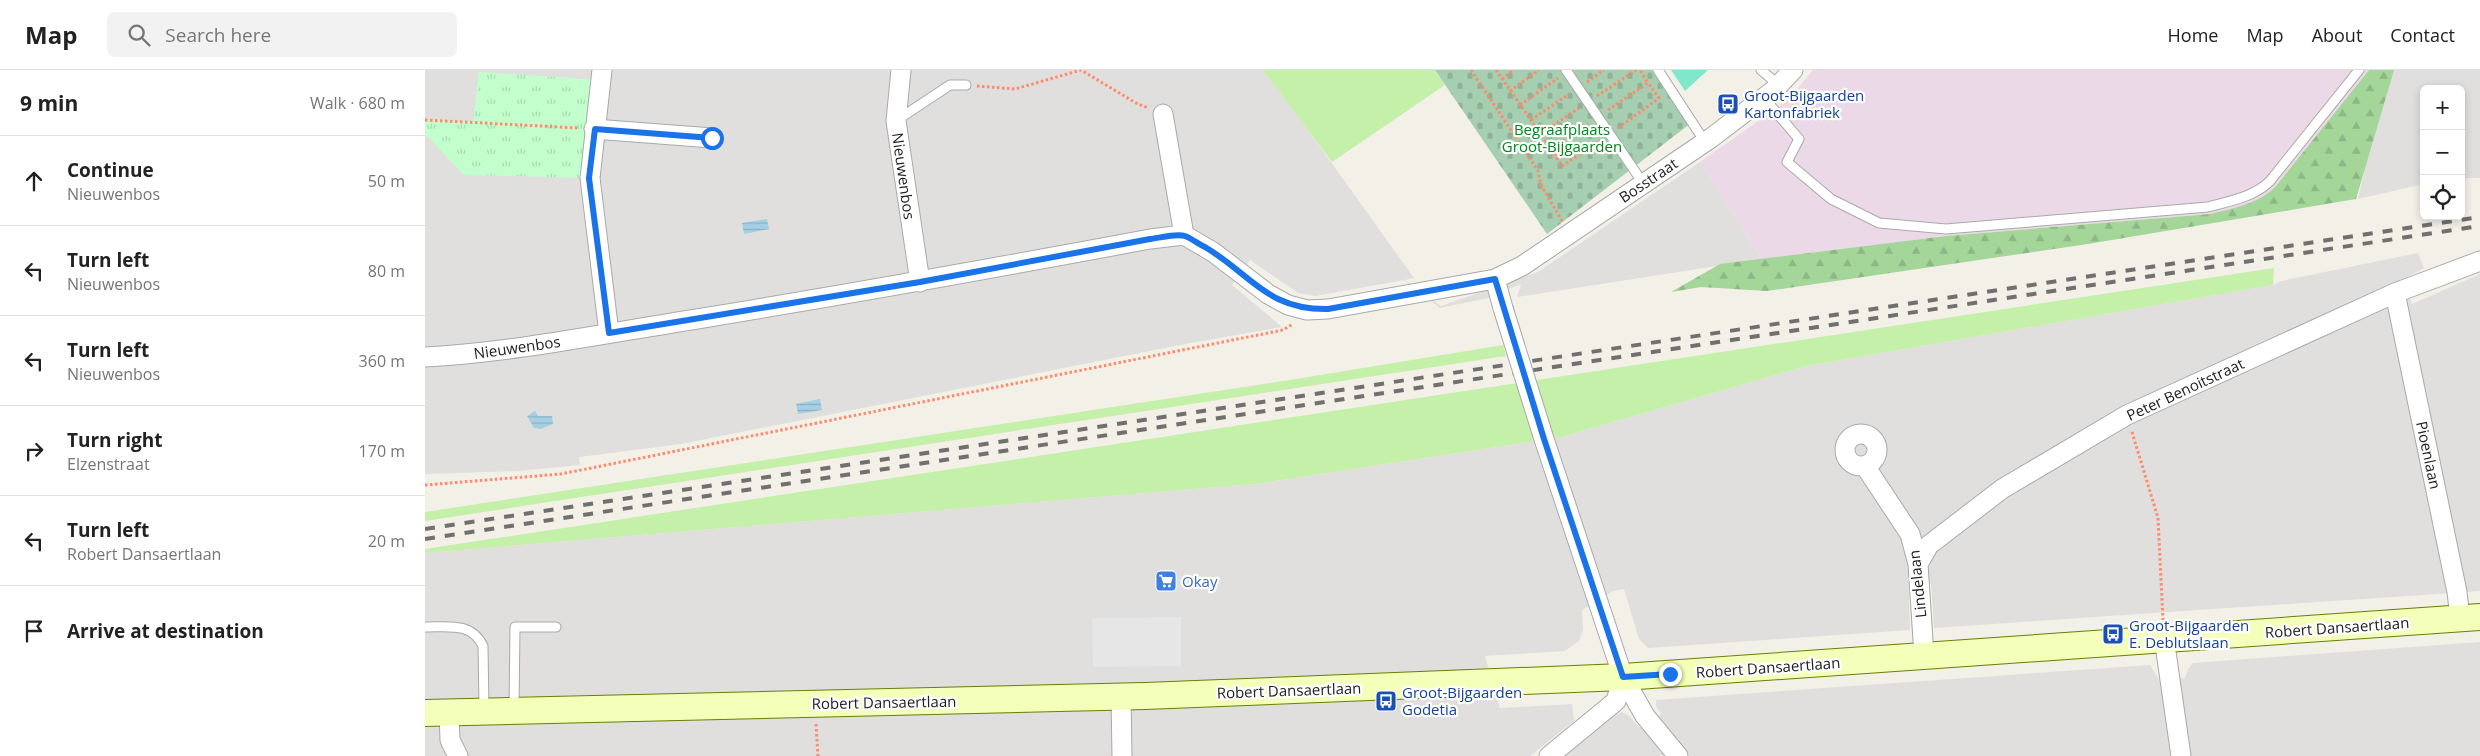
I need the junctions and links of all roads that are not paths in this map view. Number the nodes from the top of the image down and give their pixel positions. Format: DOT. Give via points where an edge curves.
graph roads {
  1 [pos="602,70"];
  2 [pos="901,70"];
  3 [pos="1658,70"];
  4 [pos="1761,70"];
  5 [pos="1793,70"];
  6 [pos="2359,70"];
  7 [pos="1567,71"];
  8 [pos="966,85"];
  9 [pos="1779,85"];
  10 [pos="1764,98"];
  11 [pos="1163,114"];
  12 [pos="896,121"];
  13 [pos="595,129"];
  14 [pos="712,138"];
  15 [pos="1705,142"];
  16 [pos="1643,183"];
  17 [pos="1183,235"];
  18 [pos="2480,261"];
  19 [pos="1495,279"];
  20 [pos="920,282"];
  21 [pos="2395,293"];
  22 [pos="609,333"];
  23 [pos="425,357"];
  24 [pos="1865,466"];
  25 [pos="1918,564"];
  26 [pos="2470,617"];
  27 [pos="425,627"];
  28 [pos="556,627"];
  29 [pos="2164,638"];
  30 [pos="1924,656"];
  31 [pos="1623,677"];
  32 [pos="1121,696"];
  33 [pos="484,712"];
  34 [pos="514,712"];
  35 [pos="437,713"];
  36 [pos="458,756"];
  37 [pos="1122,756"];
  38 [pos="1549,756"];
  39 [pos="1679,756"];
  40 [pos="2181,756"];
  1 -- 13 [label="street"];
  2 -- 12 [label="street, Nieuwenbos"];
  3 -- 15 [label="lane"];
  4 -- 9 [label="lane"];
  5 -- 9 [label="street, Bosstraat"];
  6 -- 10 [label="lane" via="2263,189 2242,198 2208,207 1946,228 1879,223 1831,198 1787,162 1799,139"];
  7 -- 16 [label="lane"];
  8 -- 12 [label="lane" via="950,85"];
  9 -- 10 [label="street, Bosstraat"];
  10 -- 15 [label="street, Bosstraat"];
  11 -- 17 [label="street"];
  12 -- 20 [label="street, Nieuwenbos"];
  13 -- 14 [label="street"];
  13 -- 22 [label="street" via="589,178"];
  15 -- 16 [label="street, Bosstraat"];
  16 -- 19 [label="street, Bosstraat" via="1522,266"];
  17 -- 19 [label="street" via="1213,252 1268,294 1288,305 1307,310"];
  17 -- 20 [label="street, Nieuwenbos"];
  18 -- 21 [label="street, Peter Benoitstraat"];
  19 -- 31 [label="street, bridge"];
  20 -- 22 [label="street, Nieuwenbos"];
  21 -- 25 [label="street, Peter Benoitstraat" via="2127,415 2002,489 1929,546"];
  21 -- 26 [label="street, Pioenlaan" via="2457,592"];
  22 -- 23 [label="street, Nieuwenbos" via="464,355"];
  24 -- 25 [label="street, Lindelaan" via="1910,534"];
  25 -- 30 [label="street, Lindelaan"];
  26 -- 29 [label="street, Robert Dansaertlaan"];
  27 -- 33 [label="lane" via="468,628 479,636 483,646"];
  28 -- 34 [label="lane" via="515,627"];
  29 -- 30 [label="street, Robert Dansaertlaan"];
  29 -- 40 [label="street"];
  30 -- 31 [label="street, Robert Dansaertlaan"];
  31 -- 32 [label="street, Robert Dansaertlaan"];
  31 -- 38 [label="street" via="1616,701"];
  31 -- 39 [label="street" via="1645,716"];
  32 -- 34 [label="street, Robert Dansaertlaan"];
  32 -- 37 [label="street"];
  33 -- 34 [label="street, Robert Dansaertlaan"];
  33 -- 35 [label="street, Robert Dansaertlaan"];
  35 -- 36 [label="street"];
}
